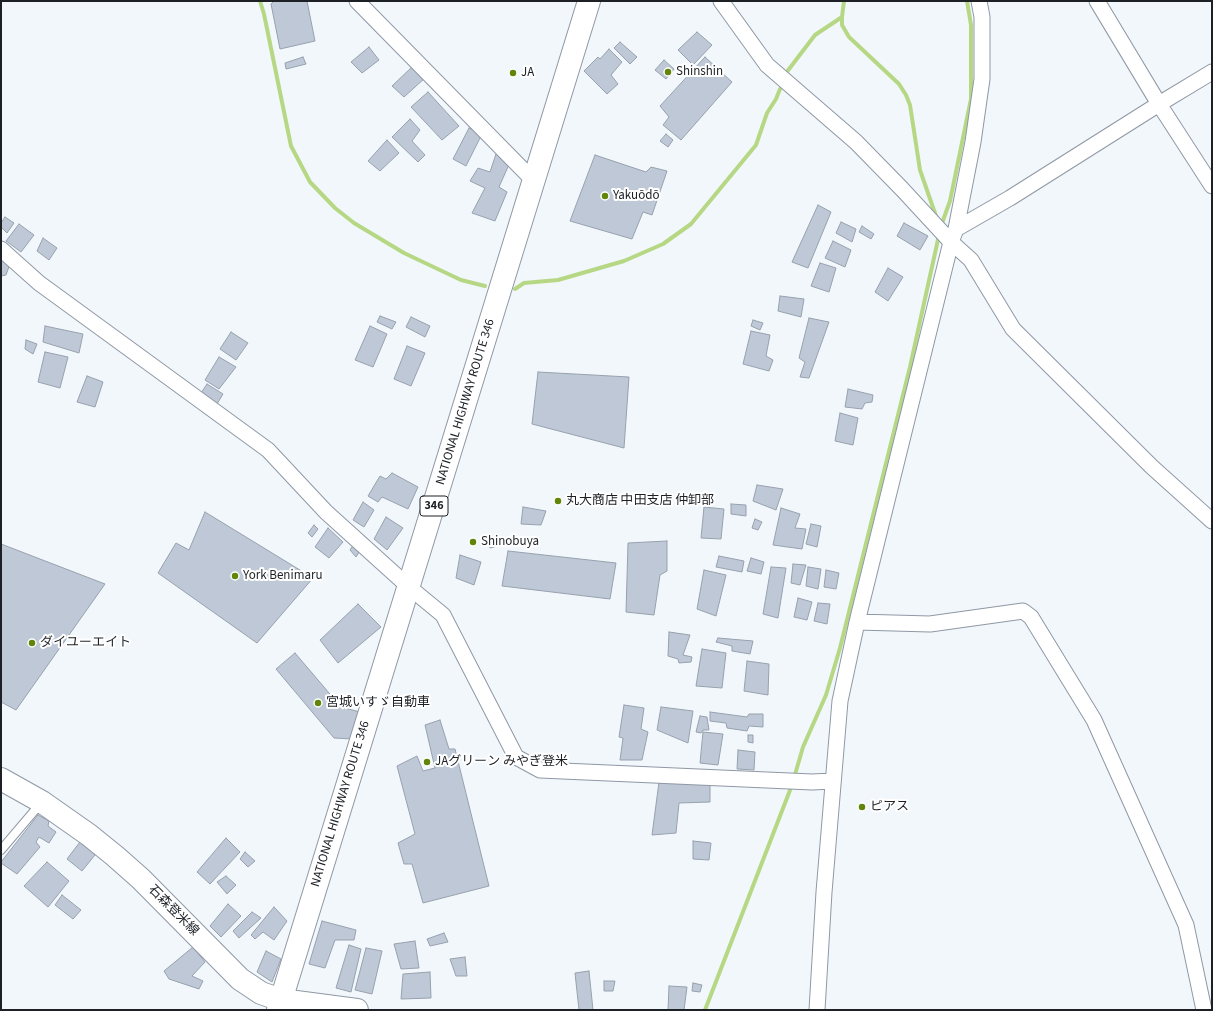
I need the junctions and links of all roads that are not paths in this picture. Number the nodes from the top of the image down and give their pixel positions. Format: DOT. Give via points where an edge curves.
graph roads {
  1 [pos="357,1"];
  2 [pos="589,1"];
  3 [pos="721,1"];
  4 [pos="979,1"];
  5 [pos="1097,1"];
  6 [pos="1212,72"];
  7 [pos="1159,104"];
  8 [pos="534,181"];
  9 [pos="1212,186"];
  10 [pos="953,235"];
  11 [pos="1,249"];
  12 [pos="1212,521"];
  13 [pos="409,587"];
  14 [pos="857,622"];
  15 [pos="1,779"];
  16 [pos="833,781"];
  17 [pos="42,802"];
  18 [pos="1,850"];
  19 [pos="279,1005"];
  20 [pos="357,1010"];
  21 [pos="817,1010"];
  22 [pos="1204,1010"];
  1 -- 8 [label="street"];
  2 -- 8 [label="main road, NATIONAL HIGHWAY ROUTE 346 / 346"];
  3 -- 10 [label="street" via="767,64 856,142 902,189"];
  4 -- 10 [label="street" via="982,17 982,79 973,142"];
  5 -- 7 [label="street"];
  6 -- 7 [label="street"];
  7 -- 9 [label="street"];
  7 -- 10 [label="street"];
  8 -- 13 [label="main road, NATIONAL HIGHWAY ROUTE 346 / 346"];
  10 -- 12 [label="street" via="1013,329 1152,467"];
  10 -- 14 [label="street"];
  11 -- 13 [label="street" via="39,283 268,450 326,512"];
  13 -- 16 [label="street" via="443,615 516,757 540,770"];
  13 -- 19 [label="main road, NATIONAL HIGHWAY ROUTE 346 / 346"];
  14 -- 16 [label="street" via="840,700"];
  14 -- 22 [label="street" via="930,624 1023,611 1031,617 1094,720 1186,925"];
  15 -- 17 [label="main road, 石森登米線"];
  16 -- 21 [label="street"];
  17 -- 18 [label="lane"];
  17 -- 19 [label="main road, 石森登米線" via="136,875 240,979"];
  19 -- 20 [label="main road, 石森登米線"];
}
